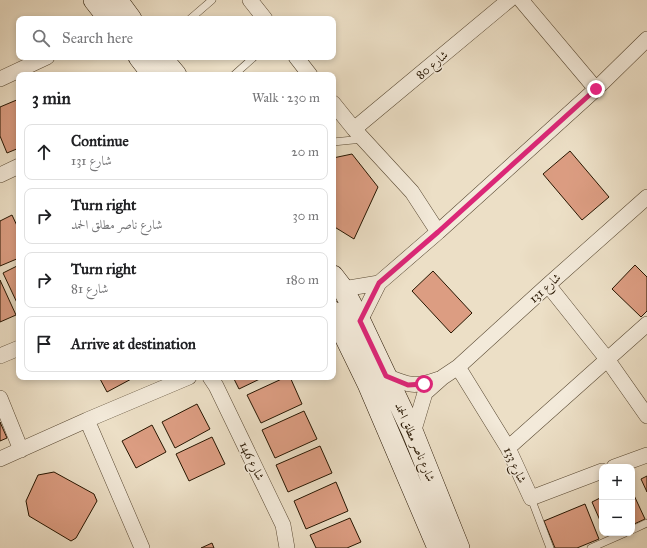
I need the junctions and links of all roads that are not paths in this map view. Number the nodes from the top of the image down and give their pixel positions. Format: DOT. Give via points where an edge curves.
graph roads {
  1 [pos="94,0"];
  2 [pos="116,0"];
  3 [pos="212,0"];
  4 [pos="250,0"];
  5 [pos="509,0"];
  6 [pos="522,0"];
  7 [pos="107,16"];
  8 [pos="129,16"];
  9 [pos="193,16"];
  10 [pos="263,16"];
  11 [pos="647,39"];
  12 [pos="41,60"];
  13 [pos="141,60"];
  14 [pos="164,60"];
  15 [pos="251,60"];
  16 [pos="298,60"];
  17 [pos="151,72"];
  18 [pos="174,72"];
  19 [pos="237,72"];
  20 [pos="308,72"];
  21 [pos="0,79"];
  22 [pos="596,89"];
  23 [pos="336,107"];
  24 [pos="359,134"];
  25 [pos="336,141"];
  26 [pos="16,167"];
  27 [pos="0,175"];
  28 [pos="647,197"];
  29 [pos="438,232"];
  30 [pos="338,282"];
  31 [pos="379,283"];
  32 [pos="548,285"];
  33 [pos="336,318"];
  34 [pos="360,321"];
  35 [pos="647,324"];
  36 [pos="16,349"];
  37 [pos="0,356"];
  38 [pos="607,358"];
  39 [pos="458,368"];
  40 [pos="386,376"];
  41 [pos="443,377"];
  42 [pos="182,380"];
  43 [pos="212,380"];
  44 [pos="0,398"];
  45 [pos="647,416"];
  46 [pos="87,420"];
  47 [pos="413,433"];
  48 [pos="508,448"];
  49 [pos="21,450"];
  50 [pos="647,455"];
  51 [pos="0,459"];
  52 [pos="622,464"];
  53 [pos="599,472"];
  54 [pos="531,498"];
  55 [pos="647,523"];
  56 [pos="635,529"];
  57 [pos="618,536"];
  58 [pos="142,548"];
  59 [pos="288,548"];
  60 [pos="438,548"];
  61 [pos="459,548"];
  62 [pos="550,548"];
  63 [pos="591,548"];
  1 -- 7 [label="street"];
  2 -- 8 [label="street"];
  3 -- 9 [label="lane"];
  4 -- 10 [label="street"];
  5 -- 24 [label="street, شارع 80"];
  6 -- 22 [label="street"];
  11 -- 22 [label="street"];
  12 -- 21 [label="street"];
  13 -- 17 [label="street"];
  14 -- 18 [label="street"];
  15 -- 19 [label="lane"];
  16 -- 20 [label="street"];
  22 -- 29 [label="street"];
  23 -- 24 [label="street"];
  24 -- 25 [label="lane"];
  24 -- 29 [label="street" via="412,192"];
  26 -- 27 [label="street"];
  28 -- 32 [label="street, شارع 131"];
  29 -- 31 [label="street"];
  30 -- 31 [label="street"];
  30 -- 34 [label="street, شارع ناصر مطلق الحمد"];
  31 -- 34 [label="street"];
  32 -- 38 [label="street"];
  32 -- 39 [label="street, شارع 131"];
  33 -- 60 [label="street, شارع ناصر مطلق الحمد" via="368,384"];
  34 -- 40 [label="street, شارع ناصر مطلق الحمد"];
  35 -- 38 [label="street"];
  36 -- 37 [label="street"];
  38 -- 45 [label="street"];
  38 -- 48 [label="street"];
  39 -- 41 [label="street, شارع 131"];
  39 -- 48 [label="street, شارع 133"];
  40 -- 41 [label="street, شارع 131" via="408,385 424,384"];
  40 -- 47 [label="street, شارع ناصر مطلق الحمد"];
  41 -- 47 [label="street, شارع 131" via="425,393"];
  42 -- 46 [label="street"];
  43 -- 59 [label="street, شارع 146" via="283,525"];
  44 -- 49 [label="street"];
  46 -- 49 [label="street"];
  46 -- 58 [label="street"];
  47 -- 61 [label="street, شارع ناصر مطلق الحمد"];
  48 -- 54 [label="street, شارع 133"];
  49 -- 51 [label="street"];
  50 -- 52 [label="street"];
  53 -- 54 [label="street, شارع 133"];
  54 -- 62 [label="lane"];
  55 -- 56 [label="lane"];
  57 -- 63 [label="lane"];
}
